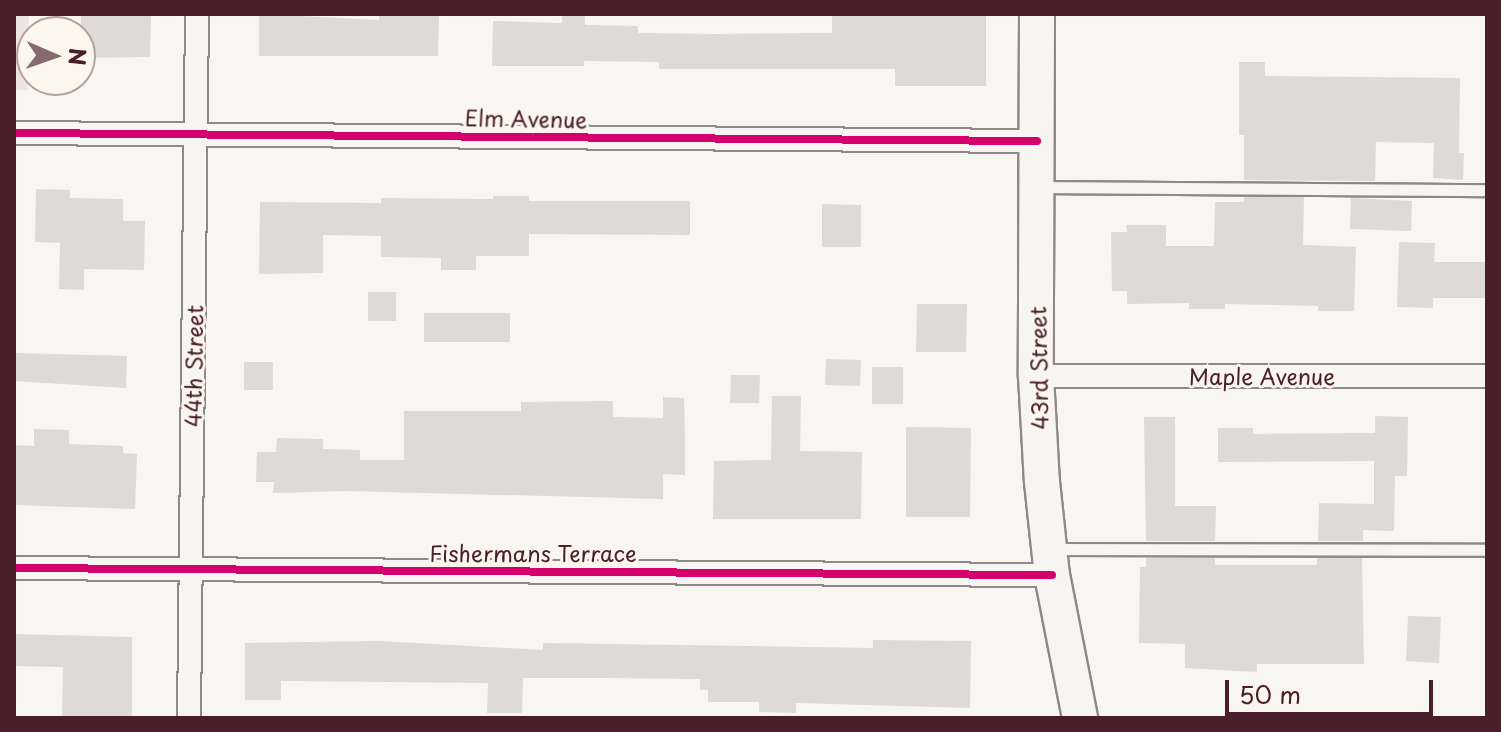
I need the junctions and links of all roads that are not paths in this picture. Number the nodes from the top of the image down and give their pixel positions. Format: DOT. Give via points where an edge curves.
graph roads {
  1 [pos="197,14"];
  2 [pos="1037,14"];
  3 [pos="14,133"];
  4 [pos="196,133"];
  5 [pos="1037,141"];
  6 [pos="1037,187"];
  7 [pos="1487,190"];
  8 [pos="1036,376"];
  9 [pos="1487,376"];
  10 [pos="1487,550"];
  11 [pos="1050,562"];
  12 [pos="14,568"];
  13 [pos="190,568"];
  14 [pos="189,718"];
  15 [pos="1080,718"];
  1 -- 4 [label="street, 44th Street"];
  2 -- 5 [label="main road, 43rd Street"];
  3 -- 4 [label="street, Elm Avenue"];
  4 -- 5 [label="street, Elm Avenue"];
  4 -- 13 [label="street, 44th Street"];
  5 -- 6 [label="main road, 43rd Street"];
  6 -- 7 [label="lane"];
  6 -- 8 [label="main road, 43rd Street"];
  8 -- 9 [label="street, Maple Avenue"];
  8 -- 11 [label="main road, 43rd Street"];
  10 -- 11 [label="lane"];
  11 -- 13 [label="street, Fishermans Terrace"];
  11 -- 15 [label="main road, 43rd Street"];
  12 -- 13 [label="street, Fishermans Terrace"];
  13 -- 14 [label="street, 44th Street"];
}
